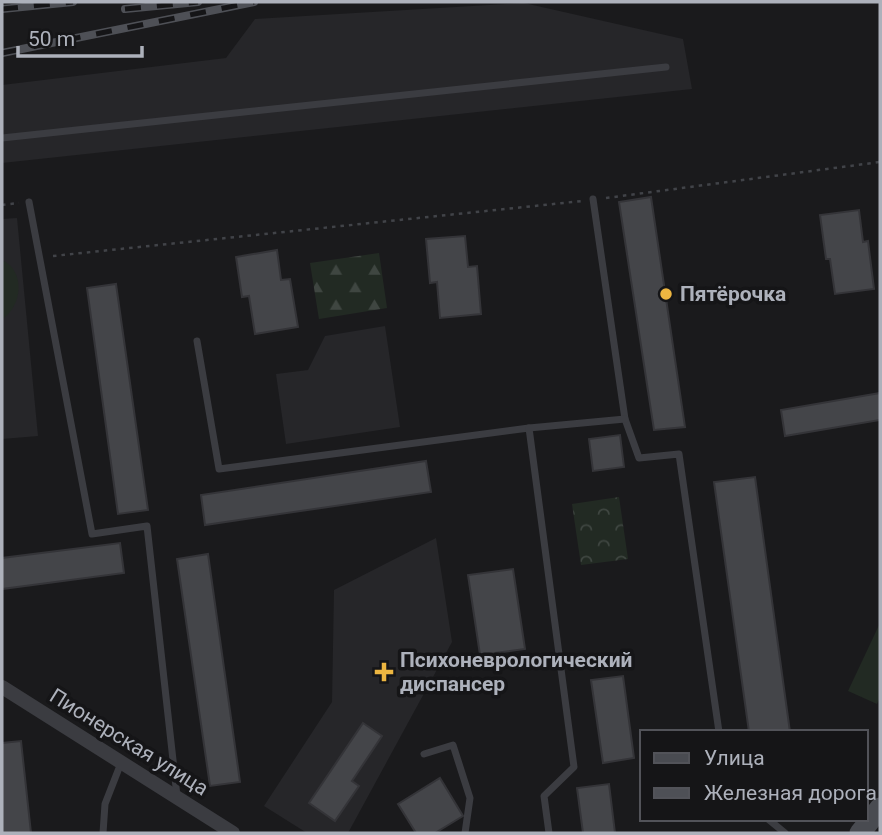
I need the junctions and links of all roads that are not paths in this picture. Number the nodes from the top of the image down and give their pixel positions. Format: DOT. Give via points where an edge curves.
graph roads {
  1 [pos="666,67"];
  2 [pos="2,138"];
  3 [pos="593,200"];
  4 [pos="29,202"];
  5 [pos="197,341"];
  6 [pos="625,419"];
  7 [pos="529,428"];
  8 [pos="2,687"];
  9 [pos="719,730"];
  10 [pos="424,754"];
  11 [pos="121,764"];
  12 [pos="177,796"];
  13 [pos="879,812"];
  14 [pos="770,821"];
  15 [pos="103,833"];
  16 [pos="233,833"];
  17 [pos="465,833"];
  18 [pos="549,833"];
  19 [pos="785,833"];
  20 [pos="860,833"];
  1 -- 2 [label="lane"];
  3 -- 6 [label="lane"];
  4 -- 12 [label="lane" via="92,534 147,526"];
  5 -- 7 [label="lane" via="219,468"];
  6 -- 7 [label="lane"];
  6 -- 9 [label="lane" via="639,458 679,454"];
  7 -- 18 [label="lane" via="574,767 544,796"];
  8 -- 11 [label="street, Пионерская улица"];
  10 -- 17 [label="lane" via="453,745 470,797"];
  11 -- 12 [label="street, Пионерская улица"];
  11 -- 15 [label="lane" via="105,804"];
  12 -- 16 [label="street, Пионерская улица"];
  13 -- 20 [label="street"];
  14 -- 19 [label="lane"];
}
